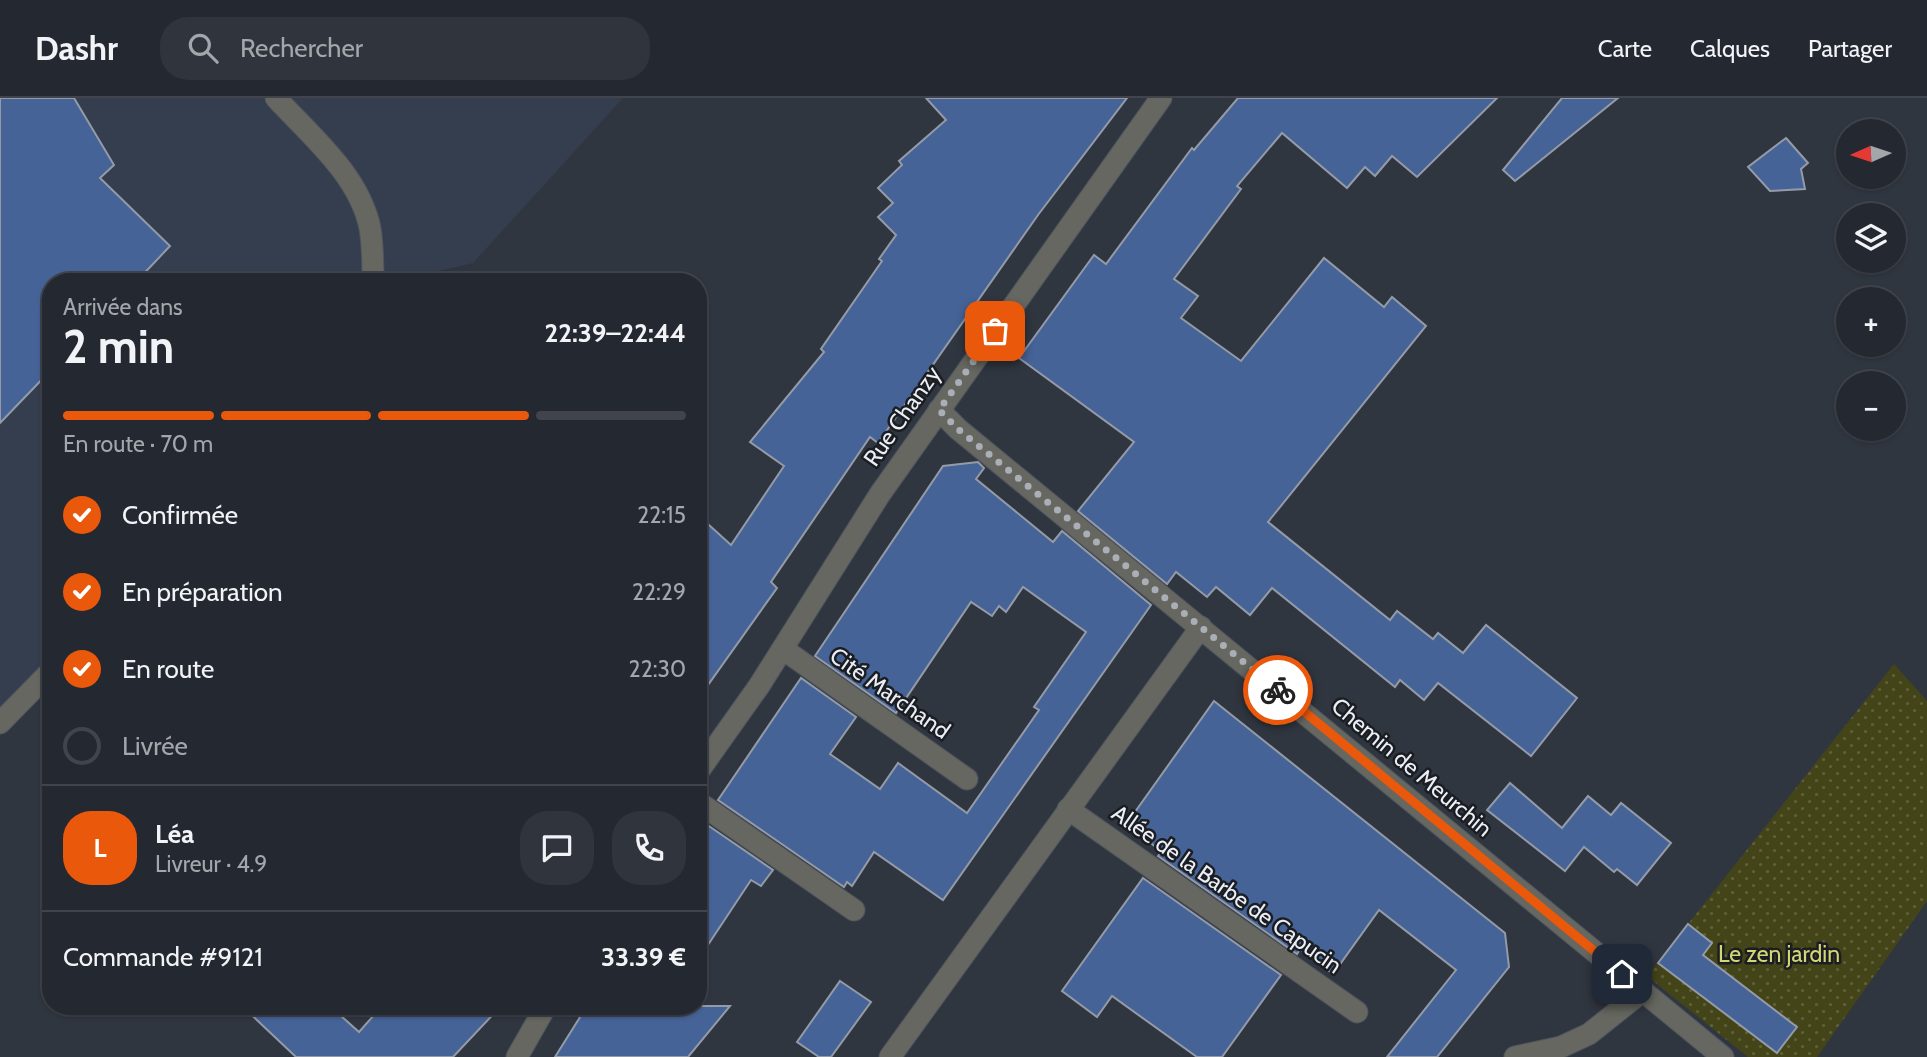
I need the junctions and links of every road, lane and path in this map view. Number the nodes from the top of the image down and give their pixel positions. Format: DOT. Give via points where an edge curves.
graph roads {
  1 [pos="276,98"];
  2 [pos="1161,98"];
  3 [pos="373,273"];
  4 [pos="939,410"];
  5 [pos="1201,627"];
  6 [pos="783,649"];
  7 [pos="42,680"];
  8 [pos="0,723"];
  9 [pos="707,759"];
  10 [pos="967,779"];
  11 [pos="707,808"];
  12 [pos="1068,810"];
  13 [pos="854,910"];
  14 [pos="1643,992"];
  15 [pos="1357,1012"];
  16 [pos="541,1015"];
  17 [pos="517,1057"];
  18 [pos="890,1057"];
  19 [pos="1515,1057"];
  20 [pos="1723,1057"];
  1 -- 3 [label="street" via="348,177 370,227"];
  2 -- 4 [label="street, Rue Chanzy"];
  4 -- 5 [label="street, Chemin de Meurchin"];
  4 -- 6 [label="street, Rue Chanzy" via="836,561"];
  5 -- 12 [label="street"];
  5 -- 14 [label="street, Chemin de Meurchin"];
  6 -- 9 [label="street, Rue Chanzy"];
  6 -- 10 [label="street, Cité Marchand"];
  7 -- 8 [label="street"];
  11 -- 13 [label="street"];
  12 -- 15 [label="street, Allée de la Barbe de Capucin"];
  12 -- 18 [label="street"];
  14 -- 19 [label="street" via="1589,1034 1561,1047"];
  14 -- 20 [label="street, Chemin de Meurchin"];
  16 -- 17 [label="street"];
}
